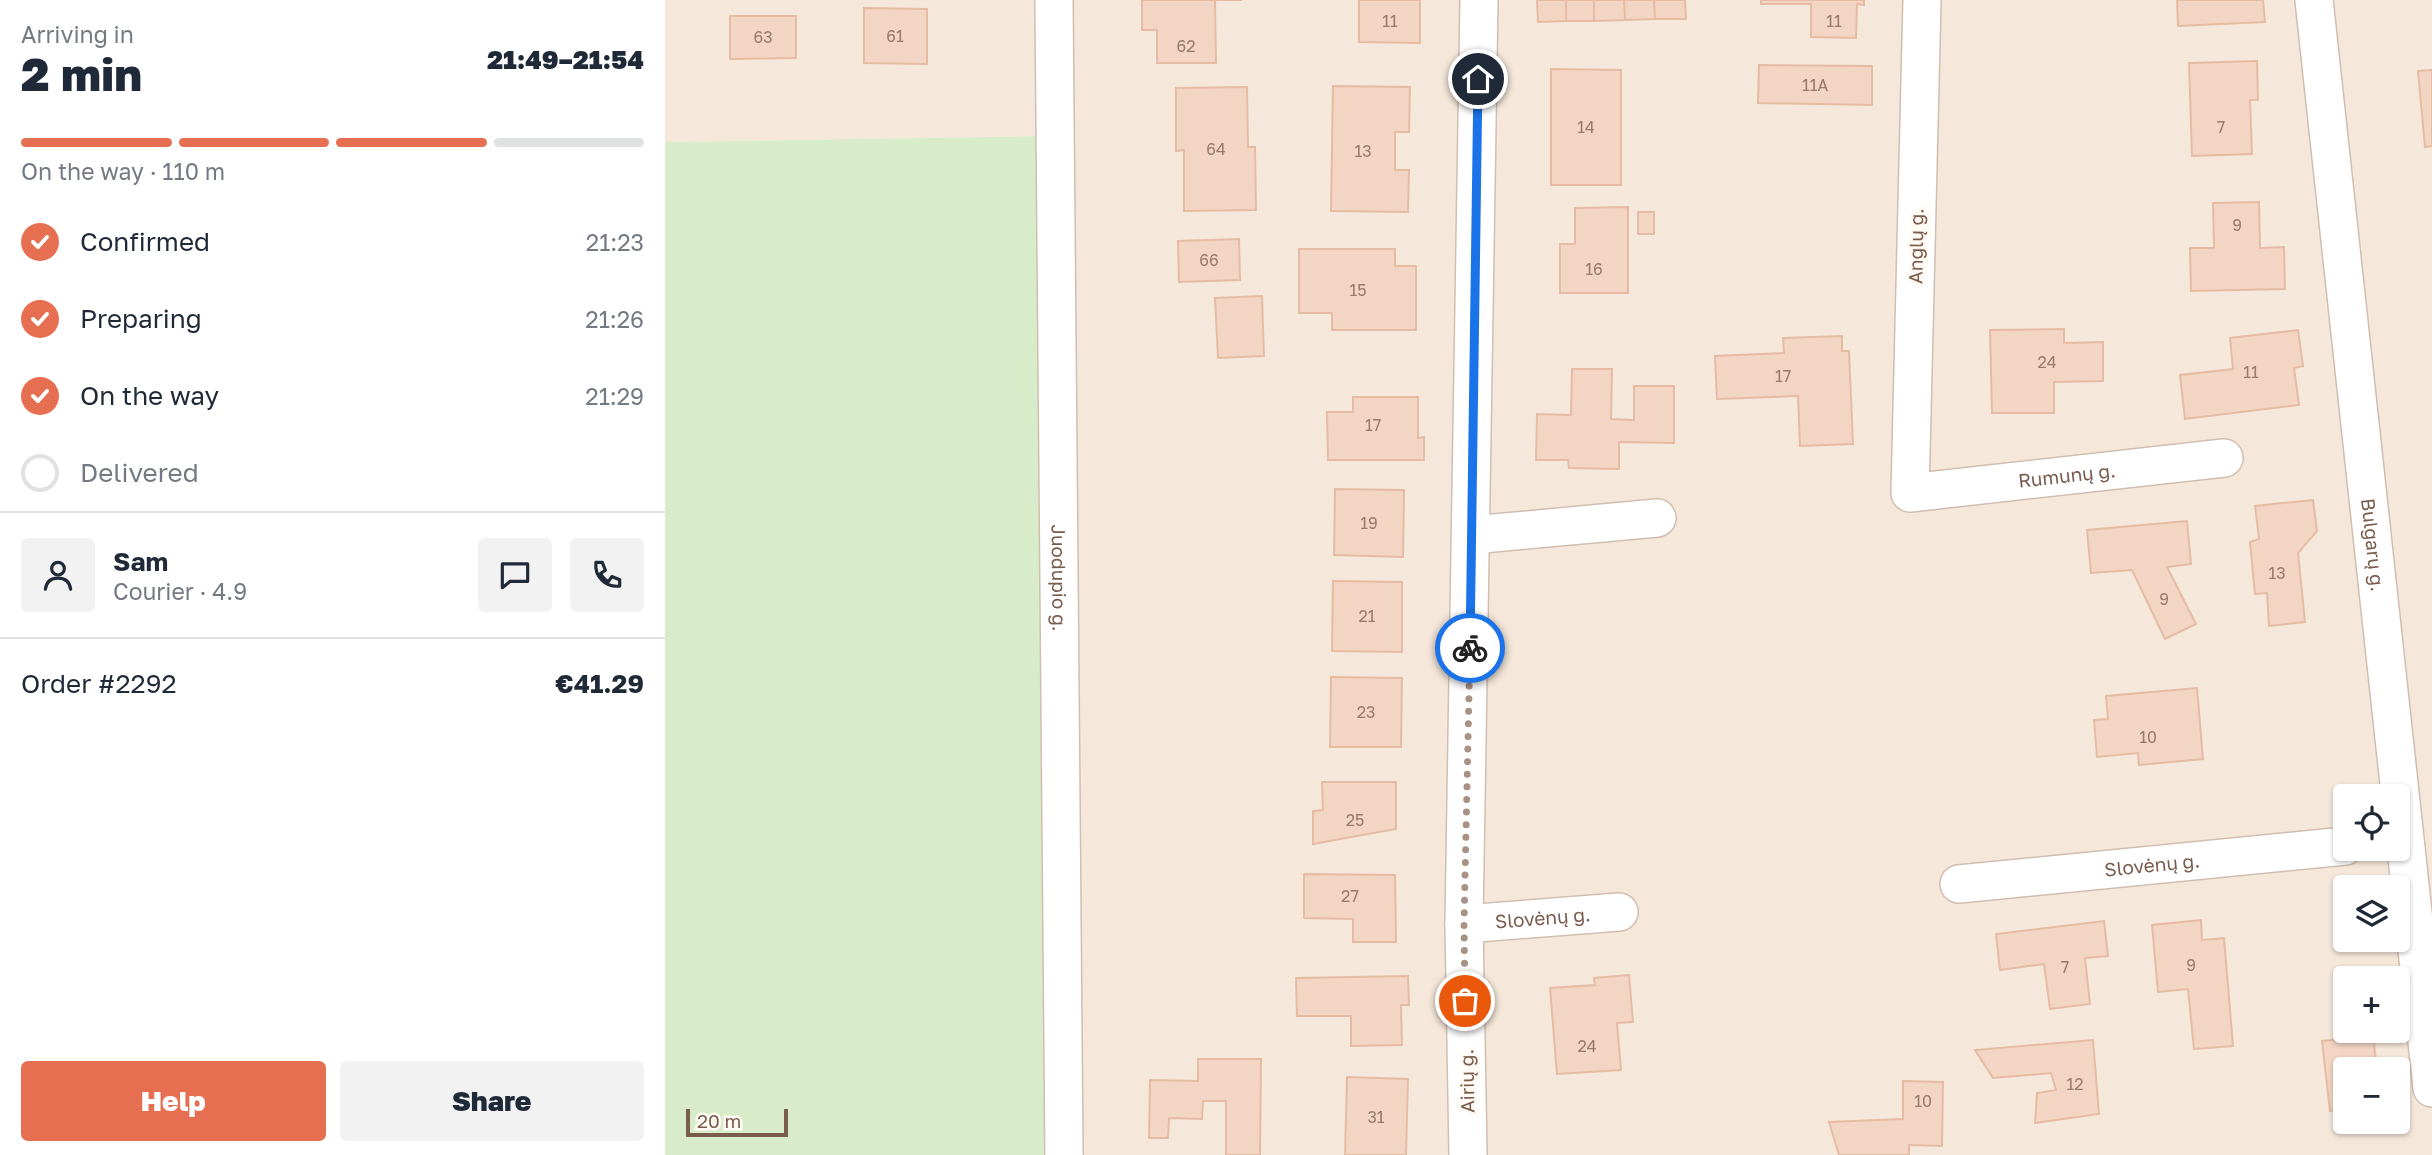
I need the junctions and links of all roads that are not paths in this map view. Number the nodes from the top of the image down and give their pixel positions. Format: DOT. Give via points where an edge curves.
graph roads {
  1 [pos="1054,0"];
  2 [pos="1479,0"];
  3 [pos="1922,0"];
  4 [pos="2314,0"];
  5 [pos="2224,458"];
  6 [pos="1910,493"];
  7 [pos="1657,517"];
  8 [pos="1472,535"];
  9 [pos="2395,784"];
  10 [pos="2333,847"];
  11 [pos="2404,861"];
  12 [pos="1959,884"];
  13 [pos="1619,912"];
  14 [pos="1464,924"];
  15 [pos="2432,1088"];
  16 [pos="1064,1155"];
  17 [pos="1468,1155"];
  1 -- 16 [label="street, Juodupio g."];
  2 -- 8 [label="street, Airių g."];
  3 -- 6 [label="street, Anglų g."];
  4 -- 9 [label="street, Bulgarų g."];
  5 -- 6 [label="street, Rumunų g."];
  7 -- 8 [label="street"];
  8 -- 14 [label="street, Airių g."];
  10 -- 12 [label="street, Slovėnų g."];
  11 -- 15 [label="street, Bulgarų g."];
  13 -- 14 [label="street, Slovėnų g."];
  14 -- 17 [label="street, Airių g."];
}
